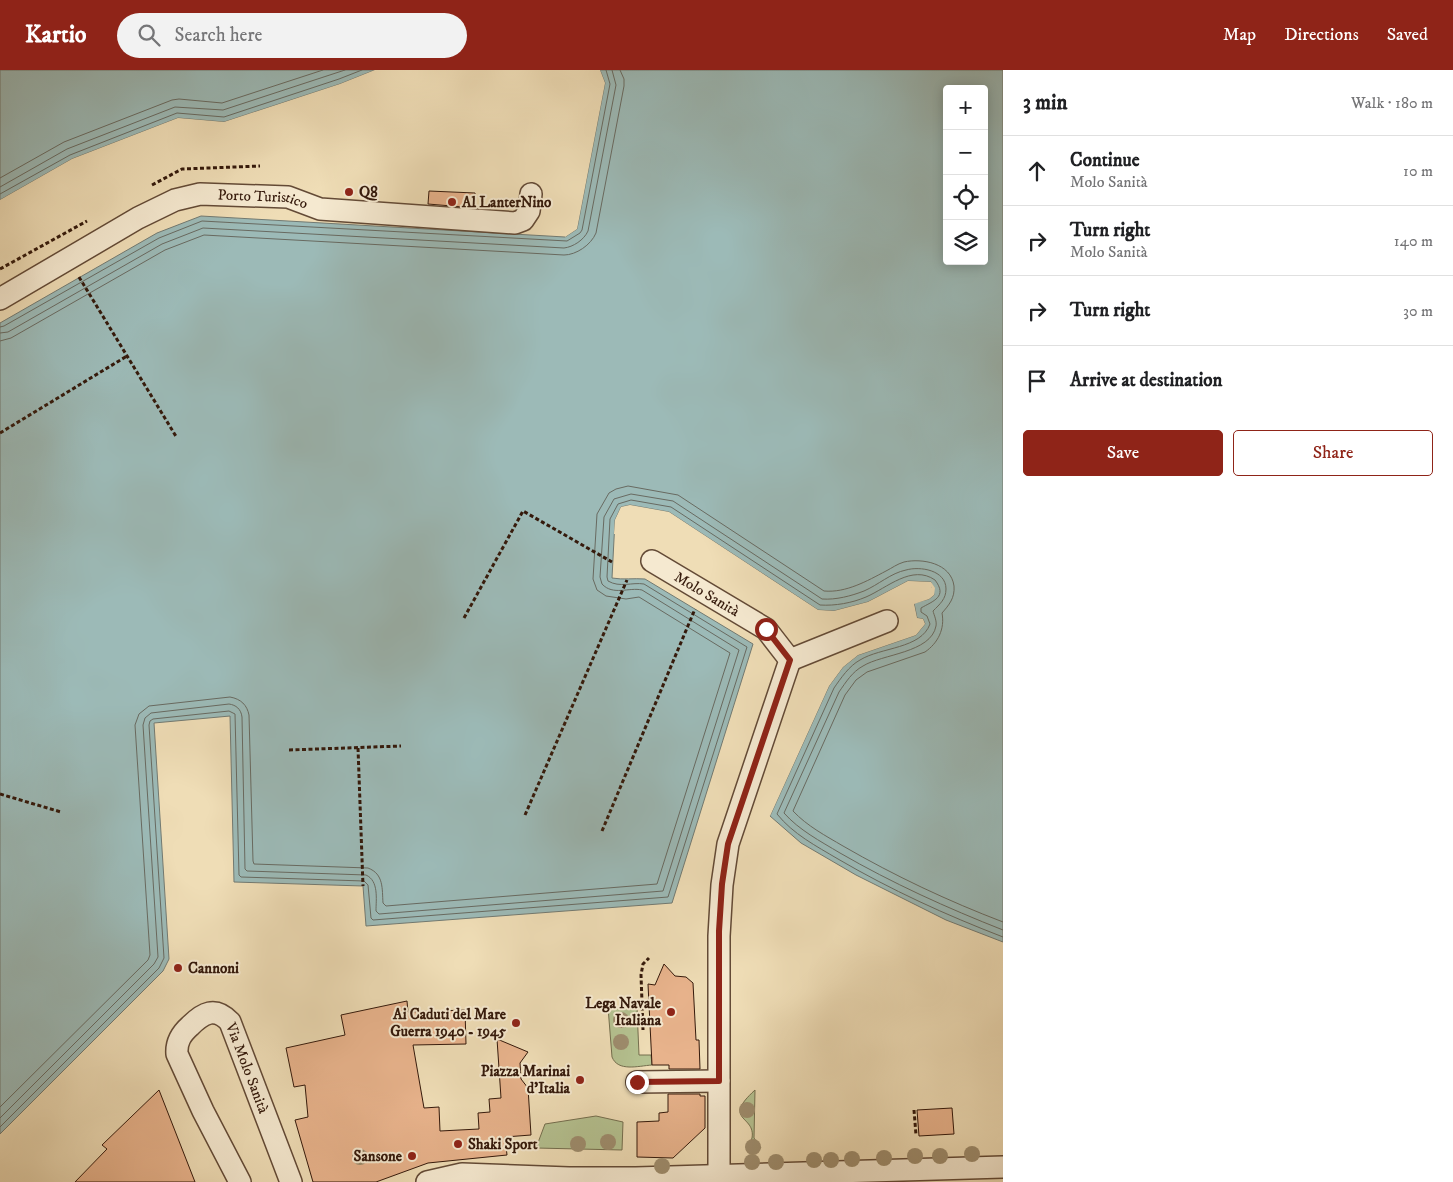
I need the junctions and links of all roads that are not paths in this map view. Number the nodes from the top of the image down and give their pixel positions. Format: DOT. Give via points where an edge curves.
graph roads {
  1 [pos="531,194"];
  2 [pos="0,299"];
  3 [pos="652,561"];
  4 [pos="886,621"];
  5 [pos="790,660"];
  6 [pos="719,1081"];
  7 [pos="637,1082"];
  8 [pos="1003,1166"];
  9 [pos="719,1176"];
  10 [pos="231,1177"];
  11 [pos="291,1182"];
  12 [pos="427,1182"];
  1 -- 2 [label="street, Porto Turistico" via="528,211 522,220 515,223 320,209 288,197 200,194 175,200 138,218"];
  3 -- 5 [label="street, Molo Sanità" via="766,629"];
  4 -- 5 [label="street"];
  5 -- 6 [label="street" via="728,844 719,931"];
  6 -- 7 [label="street"];
  6 -- 9 [label="street"];
  8 -- 9 [label="street"];
  9 -- 12 [label="street" via="569,1178 462,1174"];
  10 -- 11 [label="street, Via Molo Sanità" via="177,1054 176,1047 182,1034 206,1013 221,1014 230,1022"];
}
